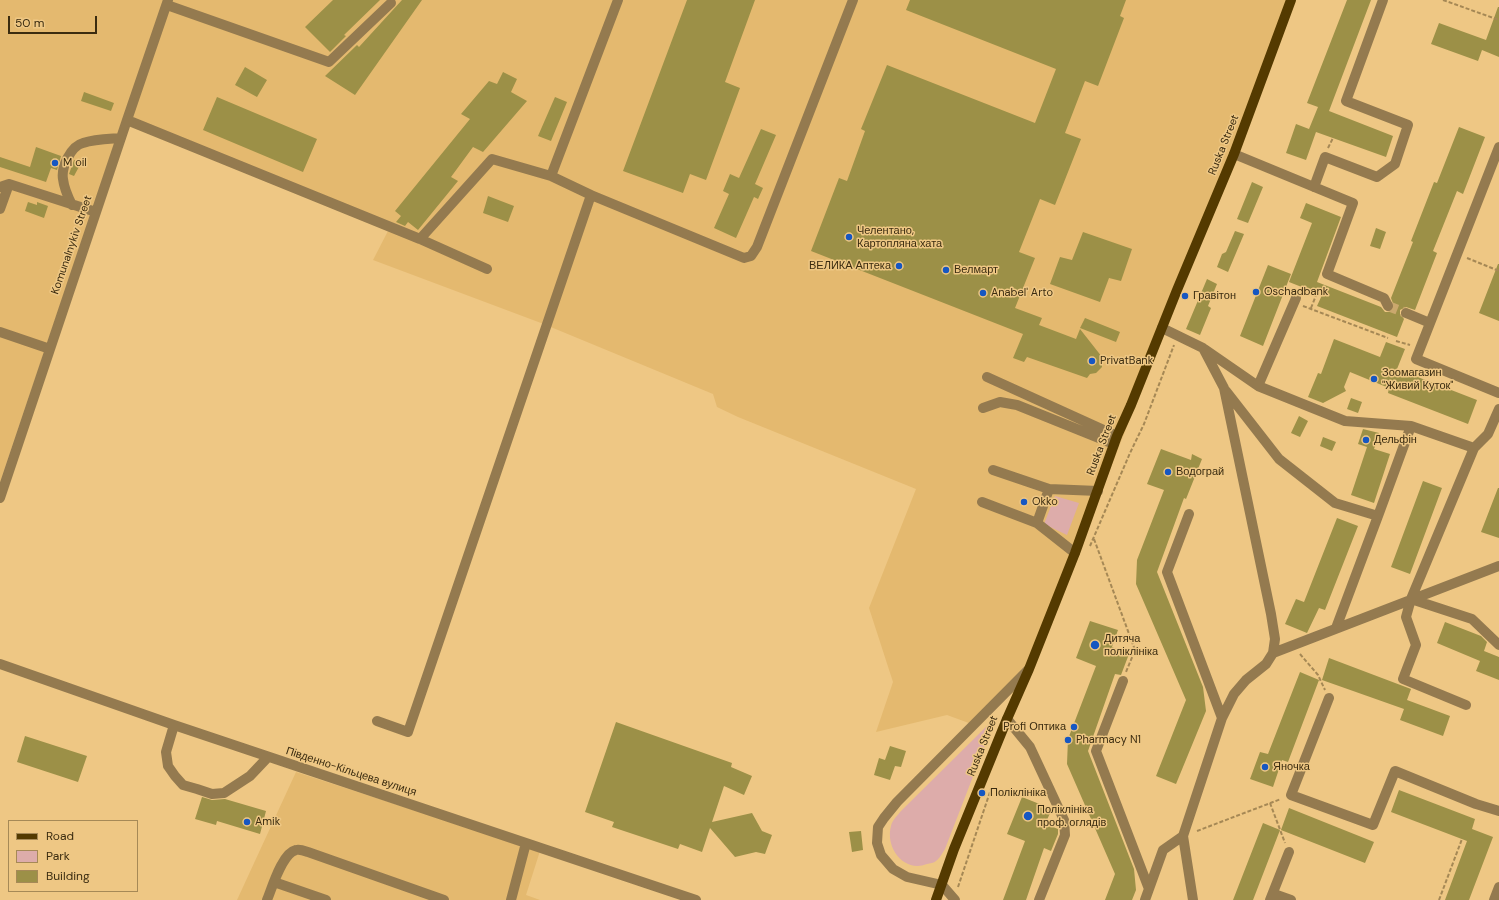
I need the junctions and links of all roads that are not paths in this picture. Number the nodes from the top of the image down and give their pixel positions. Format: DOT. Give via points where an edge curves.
graph roads {
  1 [pos="618,0"];
  2 [pos="853,0"];
  3 [pos="1291,0"];
  4 [pos="1383,0"];
  5 [pos="168,2"];
  6 [pos="390,2"];
  7 [pos="127,120"];
  8 [pos="121,138"];
  9 [pos="1499,147"];
  10 [pos="1234,154"];
  11 [pos="551,176"];
  12 [pos="4,186"];
  13 [pos="1314,186"];
  14 [pos="591,195"];
  15 [pos="72,205"];
  16 [pos="0,209"];
  17 [pos="96,212"];
  18 [pos="420,239"];
  19 [pos="486,269"];
  20 [pos="1295,300"];
  21 [pos="1388,306"];
  22 [pos="1406,313"];
  23 [pos="1430,323"];
  24 [pos="1162,328"];
  25 [pos="0,332"];
  26 [pos="1203,348"];
  27 [pos="50,349"];
  28 [pos="987,377"];
  29 [pos="1258,386"];
  30 [pos="1224,388"];
  31 [pos="1499,393"];
  32 [pos="983,408"];
  33 [pos="1499,409"];
  34 [pos="1411,426"];
  35 [pos="1115,440"];
  36 [pos="1474,448"];
  37 [pos="993,470"];
  38 [pos="1049,489"];
  39 [pos="1098,491"];
  40 [pos="0,498"];
  41 [pos="982,502"];
  42 [pos="1189,514"];
  43 [pos="1378,516"];
  44 [pos="1037,523"];
  45 [pos="1075,553"];
  46 [pos="1499,566"];
  47 [pos="1411,599"];
  48 [pos="1336,628"];
  49 [pos="1499,645"];
  50 [pos="1273,653"];
  51 [pos="0,664"];
  52 [pos="1029,669"];
  53 [pos="1123,681"];
  54 [pos="1329,698"];
  55 [pos="1466,705"];
  56 [pos="1222,718"];
  57 [pos="1007,719"];
  58 [pos="377,721"];
  59 [pos="174,725"];
  60 [pos="268,757"];
  61 [pos="1499,811"];
  62 [pos="1183,836"];
  63 [pos="526,843"];
  64 [pos="1289,852"];
  65 [pos="274,882"];
  66 [pos="942,885"];
  67 [pos="1499,887"];
  68 [pos="1149,888"];
  69 [pos="1272,897"];
  70 [pos="955,899"];
  71 [pos="266,900"];
  72 [pos="326,900"];
  73 [pos="444,900"];
  74 [pos="511,900"];
  75 [pos="696,900"];
  76 [pos="936,900"];
  77 [pos="1039,900"];
  78 [pos="1145,900"];
  79 [pos="1193,900"];
  80 [pos="1291,900"];
  81 [pos="1494,900"];
  1 -- 11 [label="street"];
  2 -- 14 [label="street" via="760,240 751,256 744,258"];
  3 -- 10 [label="main road, Ruska Street"];
  4 -- 13 [label="street" via="1346,101 1408,125 1395,164 1377,177 1325,157"];
  5 -- 6 [label="street" via="329,62"];
  5 -- 7 [label="street, Komunalnykiv Street"];
  7 -- 8 [label="street, Komunalnykiv Street"];
  7 -- 18 [label="street"];
  8 -- 15 [label="street" via="82,143 73,149 62,176 64,188"];
  8 -- 17 [label="street, Komunalnykiv Street"];
  9 -- 23 [label="street"];
  10 -- 13 [label="street"];
  10 -- 24 [label="main road, Ruska Street"];
  11 -- 14 [label="street"];
  11 -- 18 [label="street" via="492,159"];
  12 -- 15 [label="street"];
  12 -- 16 [label="street"];
  13 -- 21 [label="street" via="1352,203 1327,274 1384,298"];
  14 -- 58 [label="street" via="408,732"];
  15 -- 17 [label="street"];
  17 -- 27 [label="street, Komunalnykiv Street"];
  18 -- 19 [label="street"];
  20 -- 29 [label="street"];
  22 -- 23 [label="street"];
  23 -- 31 [label="street" via="1416,360"];
  24 -- 26 [label="street"];
  24 -- 35 [label="main road, Ruska Street"];
  25 -- 27 [label="street"];
  26 -- 29 [label="street"];
  26 -- 30 [label="street"];
  27 -- 40 [label="street, Komunalnykiv Street"];
  28 -- 35 [label="street"];
  29 -- 34 [label="street" via="1345,421"];
  30 -- 43 [label="street" via="1279,459 1335,503"];
  30 -- 50 [label="street" via="1271,614 1275,639"];
  32 -- 35 [label="street" via="1000,402 1016,405"];
  33 -- 36 [label="street" via="1488,434"];
  34 -- 36 [label="street"];
  34 -- 43 [label="street"];
  35 -- 39 [label="main road, Ruska Street"];
  36 -- 47 [label="street"];
  37 -- 38 [label="street"];
  38 -- 39 [label="street"];
  38 -- 44 [label="street"];
  39 -- 45 [label="main road, Ruska Street"];
  41 -- 44 [label="street"];
  42 -- 56 [label="street" via="1167,572"];
  43 -- 48 [label="street"];
  44 -- 45 [label="street"];
  45 -- 52 [label="main road, Ruska Street"];
  46 -- 47 [label="street"];
  47 -- 48 [label="street"];
  47 -- 49 [label="street" via="1472,619"];
  47 -- 55 [label="street" via="1406,617 1416,645 1403,679"];
  48 -- 50 [label="street"];
  50 -- 56 [label="street" via="1266,664 1246,680 1234,694"];
  51 -- 59 [label="street, Південно-Кільцева вулиця"];
  52 -- 57 [label="main road, Ruska Street"];
  52 -- 66 [label="street" via="898,802 878,827 877,843 881,855 893,870 907,877"];
  53 -- 68 [label="street" via="1096,751"];
  54 -- 61 [label="street" via="1291,795 1373,824 1395,771"];
  56 -- 62 [label="street"];
  57 -- 66 [label="main road, Ruska Street"];
  57 -- 77 [label="street" via="1030,747 1064,820 1065,835"];
  59 -- 60 [label="street, Південно-Кільцева вулиця"];
  59 -- 60 [label="street" via="166,752 168,766 183,785 212,794 224,793 250,776"];
  60 -- 63 [label="street, Південно-Кільцева вулиця"];
  62 -- 68 [label="street" via="1163,850"];
  62 -- 79 [label="street"];
  63 -- 74 [label="street"];
  63 -- 75 [label="street, Південно-Кільцева вулиця"];
  64 -- 69 [label="street"];
  65 -- 71 [label="street"];
  65 -- 72 [label="street"];
  65 -- 73 [label="street" via="289,853 297,850"];
  66 -- 70 [label="street"];
  66 -- 76 [label="main road, Ruska Street"];
  67 -- 81 [label="street"];
  68 -- 78 [label="street"];
  69 -- 80 [label="street"];
}
